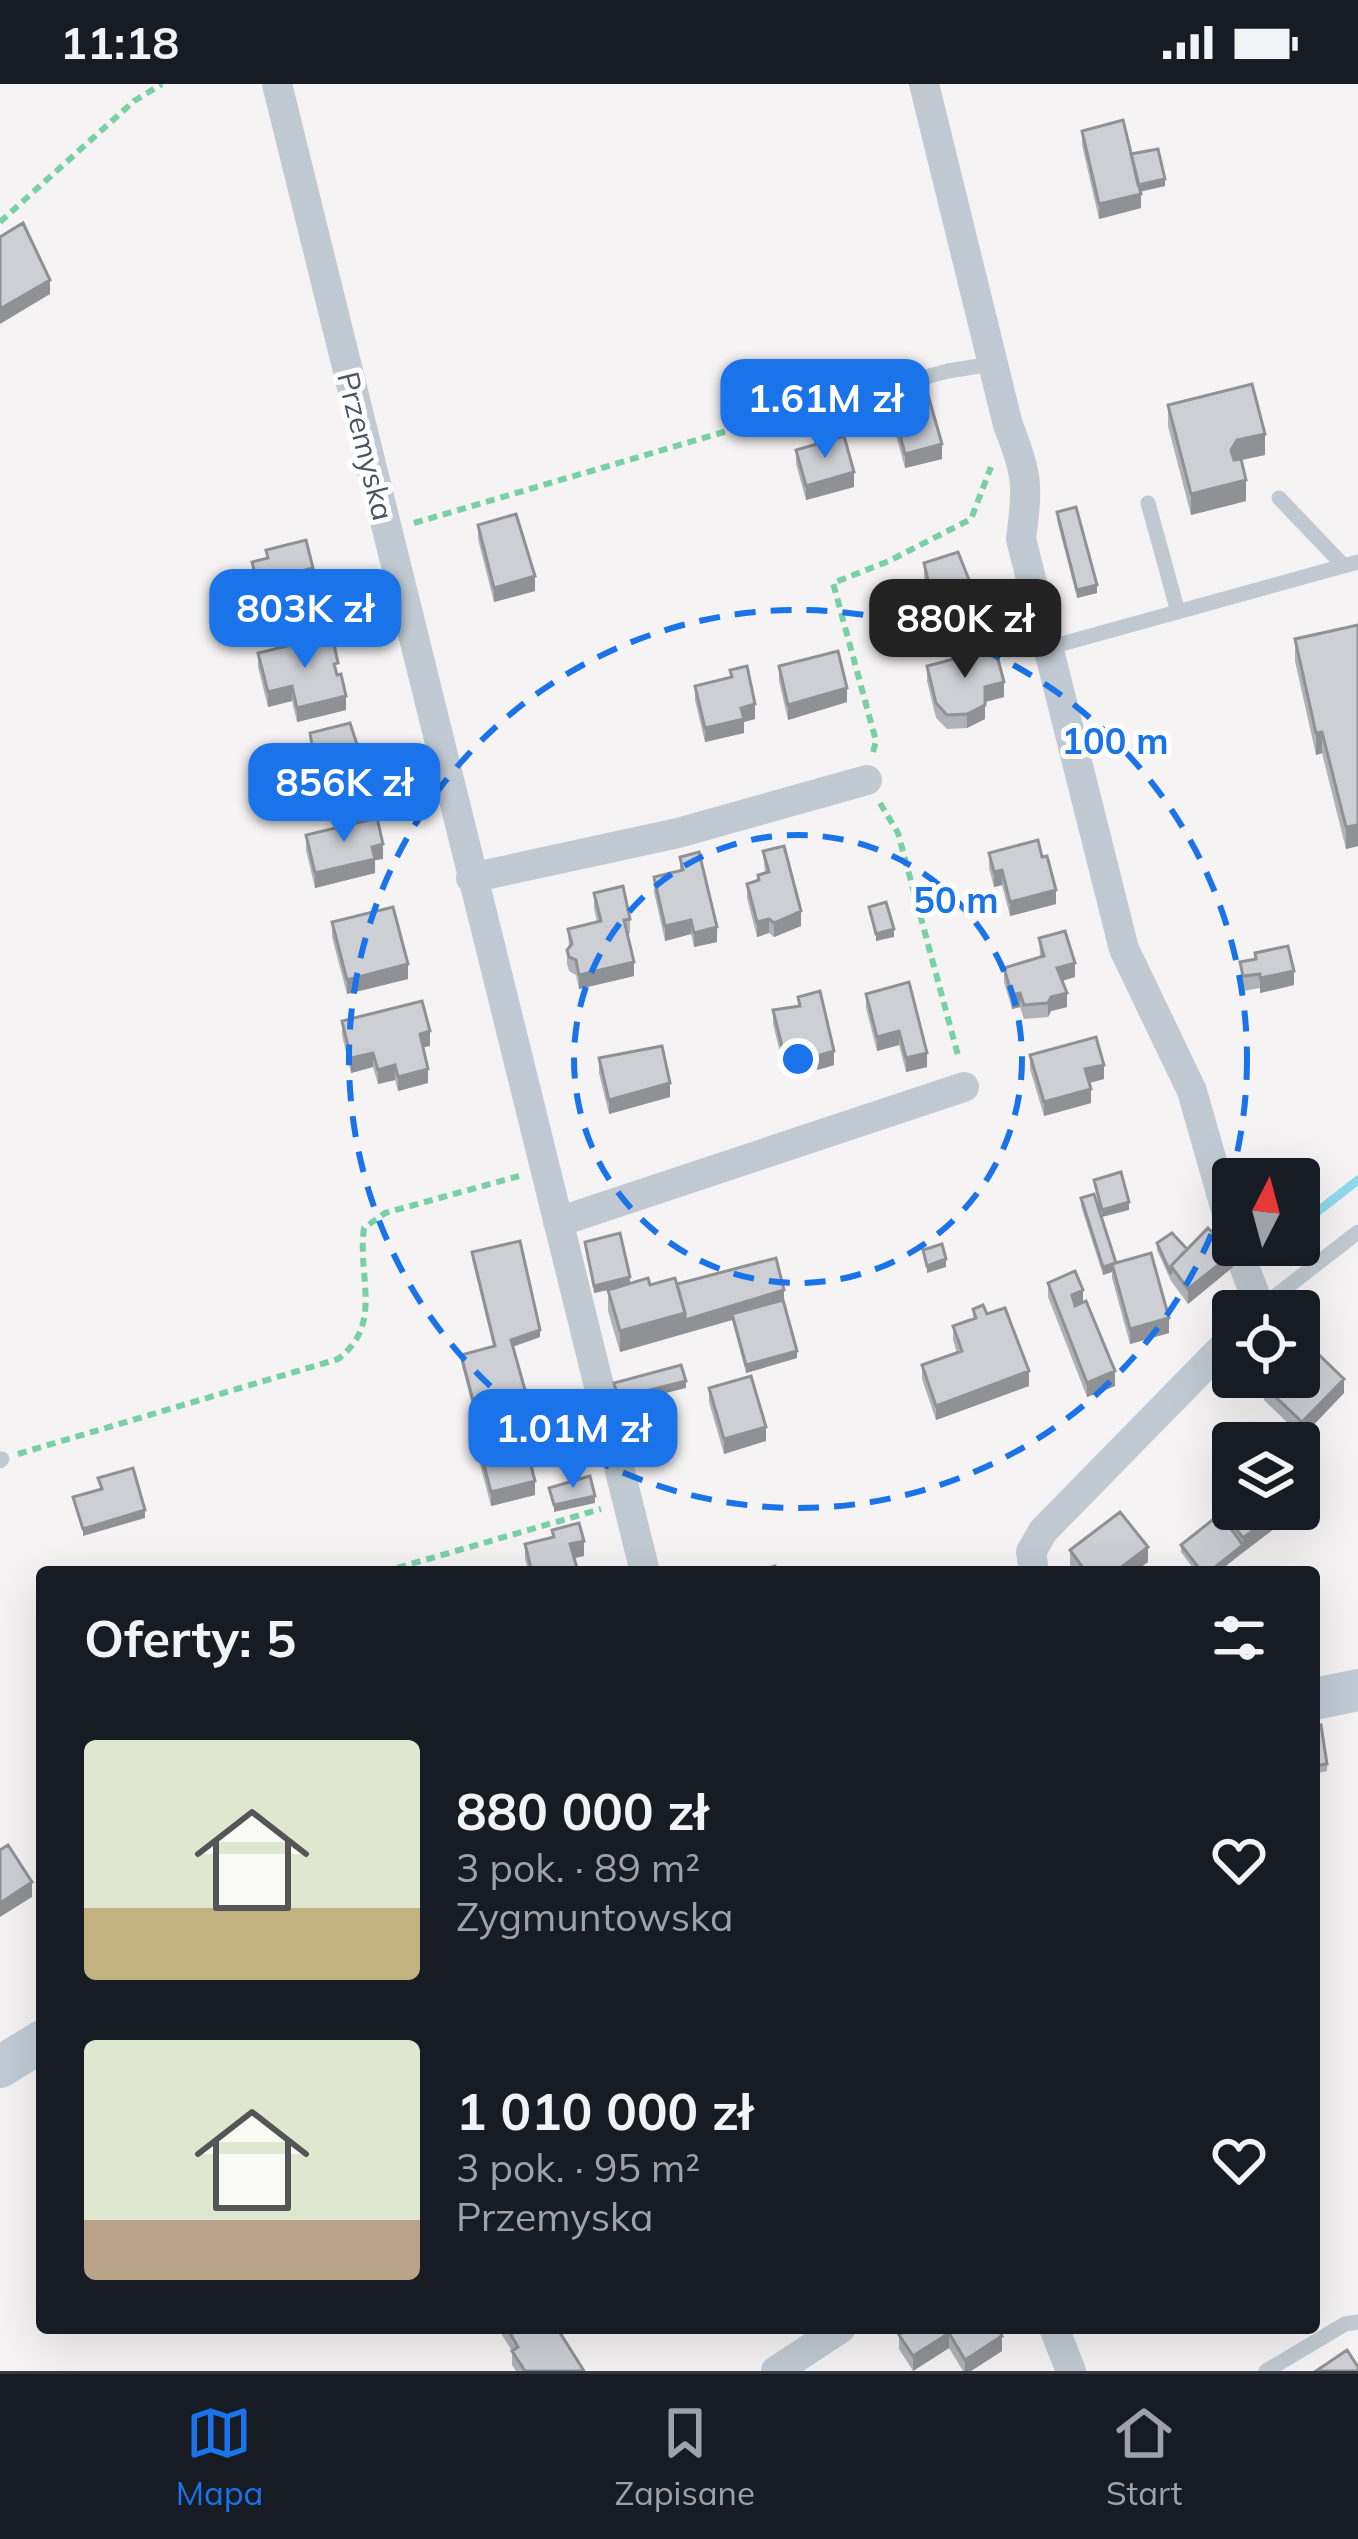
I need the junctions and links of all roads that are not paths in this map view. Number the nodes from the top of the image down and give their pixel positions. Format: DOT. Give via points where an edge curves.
graph roads {
  1 [pos="277,84"];
  2 [pos="924,84"];
  3 [pos="992,364"];
  4 [pos="813,407"];
  5 [pos="1279,498"];
  6 [pos="1148,503"];
  7 [pos="1351,564"];
  8 [pos="1178,612"];
  9 [pos="1047,648"];
  10 [pos="867,780"];
  11 [pos="471,878"];
  12 [pos="964,1088"];
  13 [pos="1212,1161"];
  14 [pos="558,1222"];
  15 [pos="1358,1232"];
  16 [pos="1284,1290"];
  17 [pos="1212,1358"];
  18 [pos="644,1566"];
  19 [pos="1033,1566"];
  20 [pos="1358,1690"];
  21 [pos="1320,1698"];
  22 [pos="36,2045"];
  23 [pos="0,2067"];
  24 [pos="1358,2323"];
  25 [pos="832,2334"];
  26 [pos="1056,2334"];
  27 [pos="776,2371"];
  28 [pos="1071,2371"];
  29 [pos="1266,2371"];
  1 -- 11 [label="street, Przemyska"];
  2 -- 3 [label="street"];
  3 -- 4 [label="lane"];
  3 -- 9 [label="street" via="1026,469 1021,539"];
  5 -- 7 [label="lane"];
  6 -- 8 [label="lane"];
  7 -- 8 [label="lane"];
  8 -- 9 [label="lane"];
  9 -- 13 [label="street" via="1124,949 1192,1091"];
  10 -- 11 [label="street"];
  11 -- 14 [label="street, Przemyska"];
  12 -- 14 [label="street"];
  14 -- 18 [label="street, Przemyska"];
  15 -- 16 [label="lane"];
  17 -- 19 [label="street" via="1043,1531"];
  20 -- 21 [label="street"];
  22 -- 23 [label="street"];
  24 -- 29 [label="lane"];
  25 -- 27 [label="street"];
  26 -- 28 [label="street"];
}
